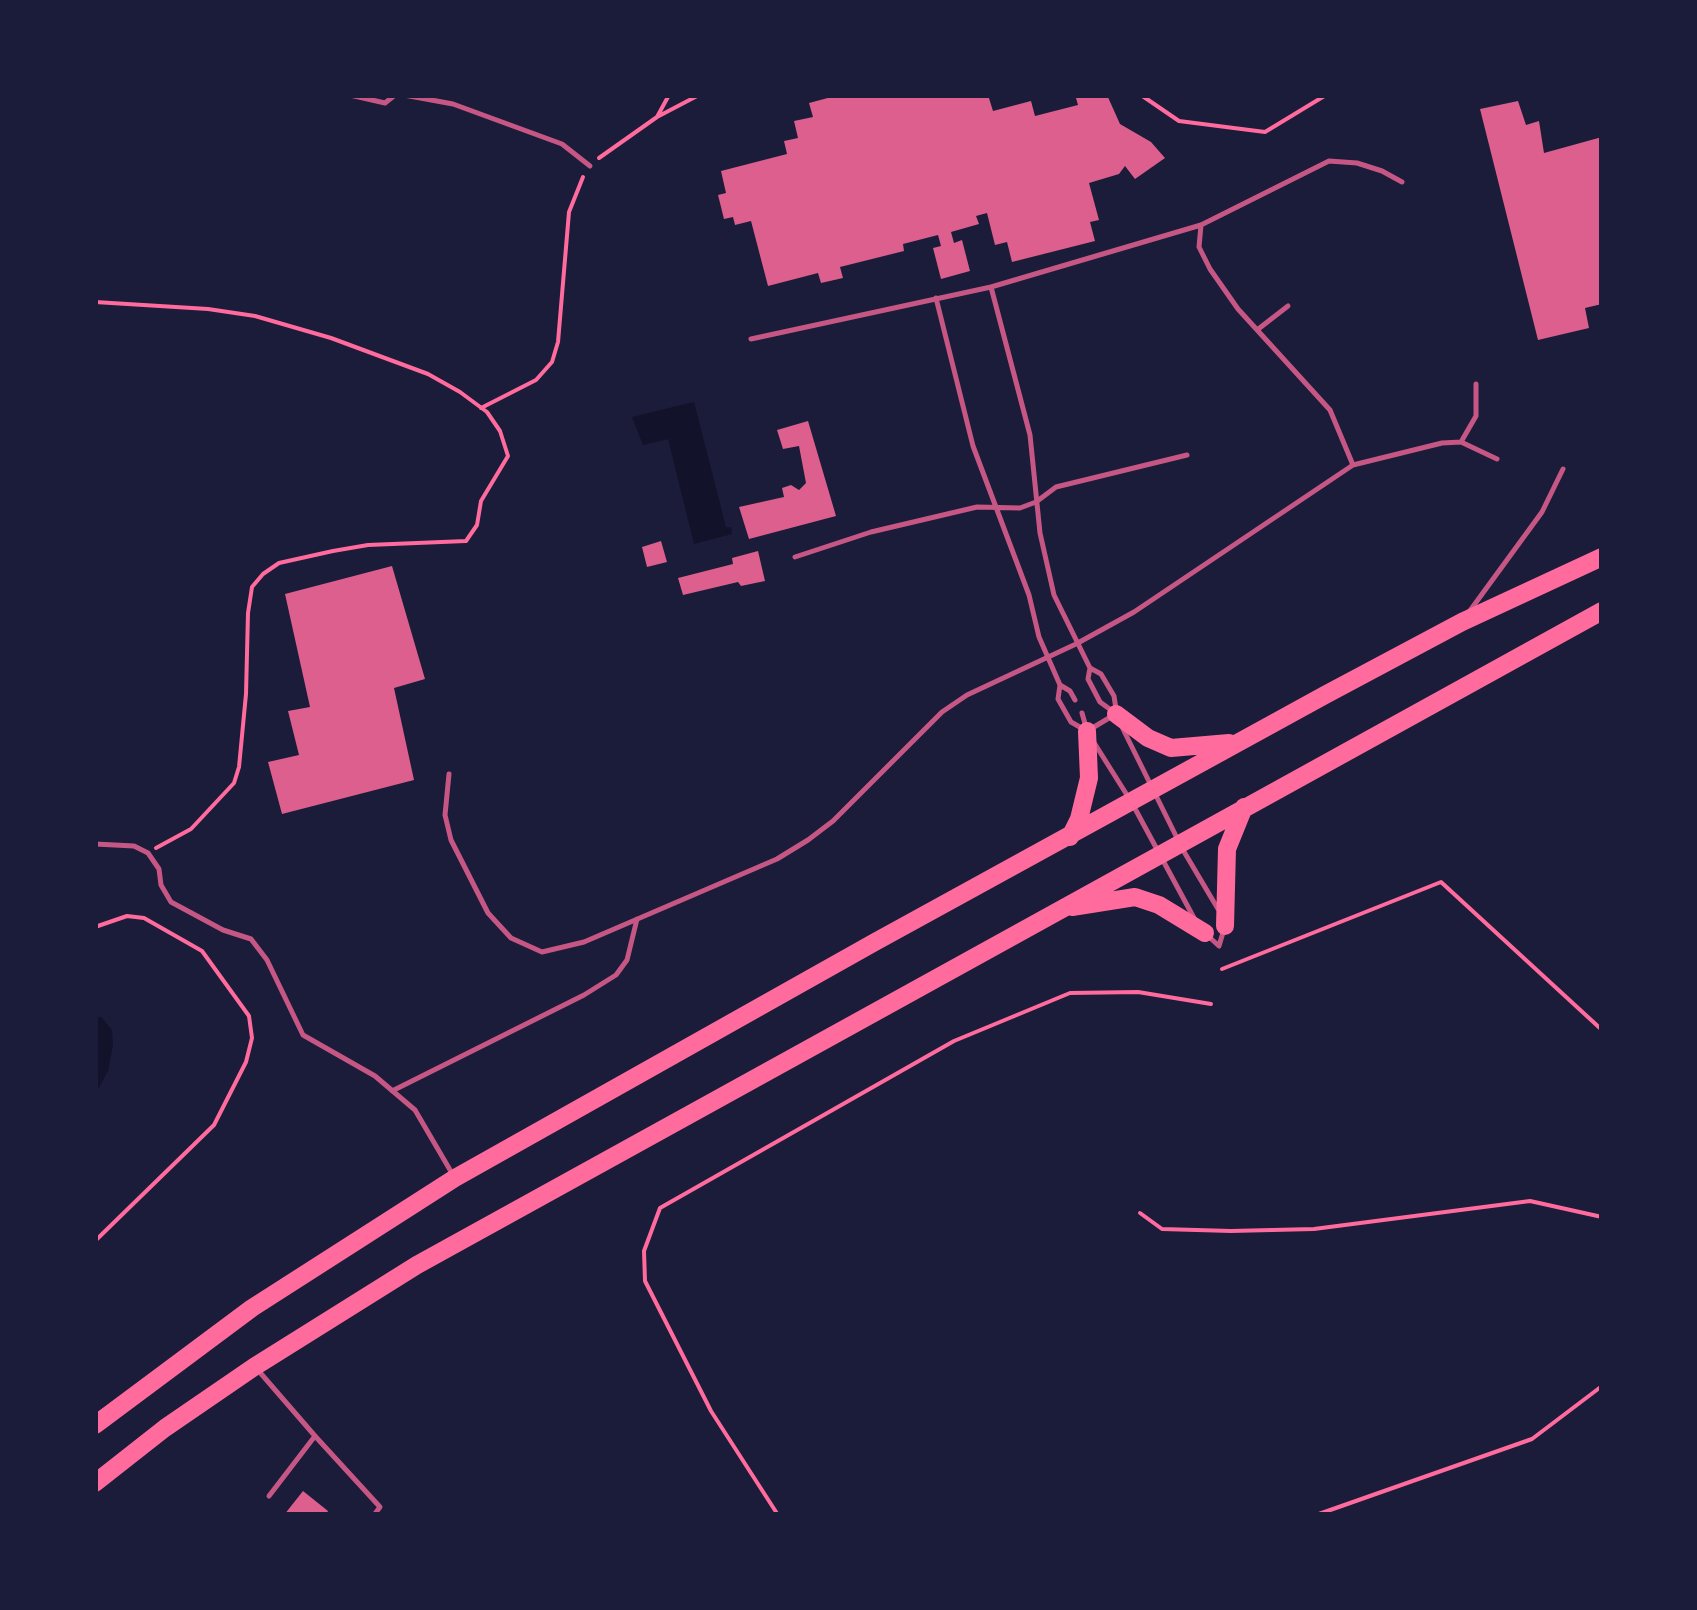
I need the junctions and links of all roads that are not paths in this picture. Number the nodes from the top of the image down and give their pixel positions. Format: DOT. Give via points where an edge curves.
graph roads {
  1 [pos="350,95"];
  2 [pos="395,95"];
  3 [pos="404,95"];
  4 [pos="590,166"];
  5 [pos="1402,182"];
  6 [pos="1201,224"];
  7 [pos="990,288"];
  8 [pos="936,298"];
  9 [pos="1288,306"];
  10 [pos="1257,330"];
  11 [pos="750,339"];
  12 [pos="1476,384"];
  13 [pos="1461,442"];
  14 [pos="1187,455"];
  15 [pos="1497,458"];
  16 [pos="1353,465"];
  17 [pos="1563,469"];
  18 [pos="1036,502"];
  19 [pos="997,507"];
  20 [pos="795,557"];
  21 [pos="1602,557"];
  22 [pos="1602,611"];
  23 [pos="1462,622"];
  24 [pos="1076,644"];
  25 [pos="1047,658"];
  26 [pos="1090,668"];
  27 [pos="1060,684"];
  28 [pos="1075,700"];
  29 [pos="1116,714"];
  30 [pos="1084,722"];
  31 [pos="1248,738"];
  32 [pos="449,774"];
  33 [pos="1152,792"];
  34 [pos="1132,803"];
  35 [pos="1244,807"];
  36 [pos="1070,837"];
  37 [pos="1179,842"];
  38 [pos="95,844"];
  39 [pos="1158,854"];
  40 [pos="1057,910"];
  41 [pos="638,918"];
  42 [pos="1225,926"];
  43 [pos="1205,933"];
  44 [pos="392,1091"];
  45 [pos="454,1178"];
  46 [pos="254,1367"];
  47 [pos="95,1425"];
  48 [pos="314,1436"];
  49 [pos="95,1483"];
  50 [pos="269,1496"];
  51 [pos="380,1506"];
  52 [pos="374,1515"];
  53 [pos="388,1515"];
  1 -- 2 [label="lane" via="385,102"];
  3 -- 4 [label="lane" via="453,104 562,144"];
  5 -- 6 [label="lane" via="1357,162 1329,162"];
  6 -- 7 [label="lane"];
  6 -- 10 [label="lane" via="1199,246 1210,268"];
  7 -- 8 [label="lane"];
  7 -- 18 [label="lane" via="1030,435"];
  8 -- 11 [label="lane"];
  8 -- 19 [label="lane" via="973,446"];
  9 -- 10 [label="lane"];
  10 -- 16 [label="lane" via="1330,410"];
  12 -- 13 [label="lane" via="1476,416"];
  13 -- 15 [label="lane"];
  13 -- 16 [label="lane"];
  14 -- 18 [label="lane" via="1056,487"];
  16 -- 24 [label="lane"];
  17 -- 23 [label="lane" via="1542,512"];
  18 -- 19 [label="lane"];
  18 -- 24 [label="lane" via="1050,580"];
  19 -- 20 [label="lane" via="881,530"];
  19 -- 25 [label="lane"];
  21 -- 23 [label="highway"];
  22 -- 35 [label="highway"];
  23 -- 31 [label="highway"];
  24 -- 25 [label="lane"];
  24 -- 26 [label="lane"];
  25 -- 27 [label="lane"];
  25 -- 41 [label="lane" via="942,712 808,840"];
  26 -- 29 [label="lane" via="1114,696"];
  26 -- 29 [label="lane" via="1088,679 1100,702"];
  27 -- 28 [label="lane"];
  27 -- 30 [label="lane" via="1058,698 1071,722"];
  29 -- 30 [label="lane"];
  29 -- 31 [label="highway" via="1171,748"];
  29 -- 33 [label="lane"];
  30 -- 34 [label="lane"];
  30 -- 36 [label="highway" via="1089,778"];
  31 -- 33 [label="highway"];
  32 -- 41 [label="lane" via="445,815 451,840 488,913 510,938 542,952"];
  33 -- 34 [label="highway"];
  33 -- 37 [label="lane"];
  34 -- 36 [label="highway"];
  34 -- 39 [label="lane"];
  35 -- 37 [label="highway"];
  35 -- 42 [label="highway" via="1227,849"];
  36 -- 45 [label="highway"];
  37 -- 39 [label="highway"];
  37 -- 42 [label="lane"];
  38 -- 44 [label="lane" via="148,853 171,902 251,939 303,1034"];
  39 -- 40 [label="highway"];
  39 -- 43 [label="lane"];
  40 -- 43 [label="highway" via="1135,897 1160,904"];
  40 -- 46 [label="highway" via="417,1265"];
  41 -- 44 [label="lane" via="616,975"];
  42 -- 43 [label="lane" via="1219,946"];
  44 -- 45 [label="lane" via="414,1110"];
  45 -- 47 [label="highway" via="252,1308"];
  46 -- 48 [label="lane"];
  46 -- 49 [label="highway"];
  48 -- 50 [label="lane"];
  48 -- 51 [label="lane"];
  51 -- 52 [label="lane"];
  51 -- 53 [label="lane"];
}
